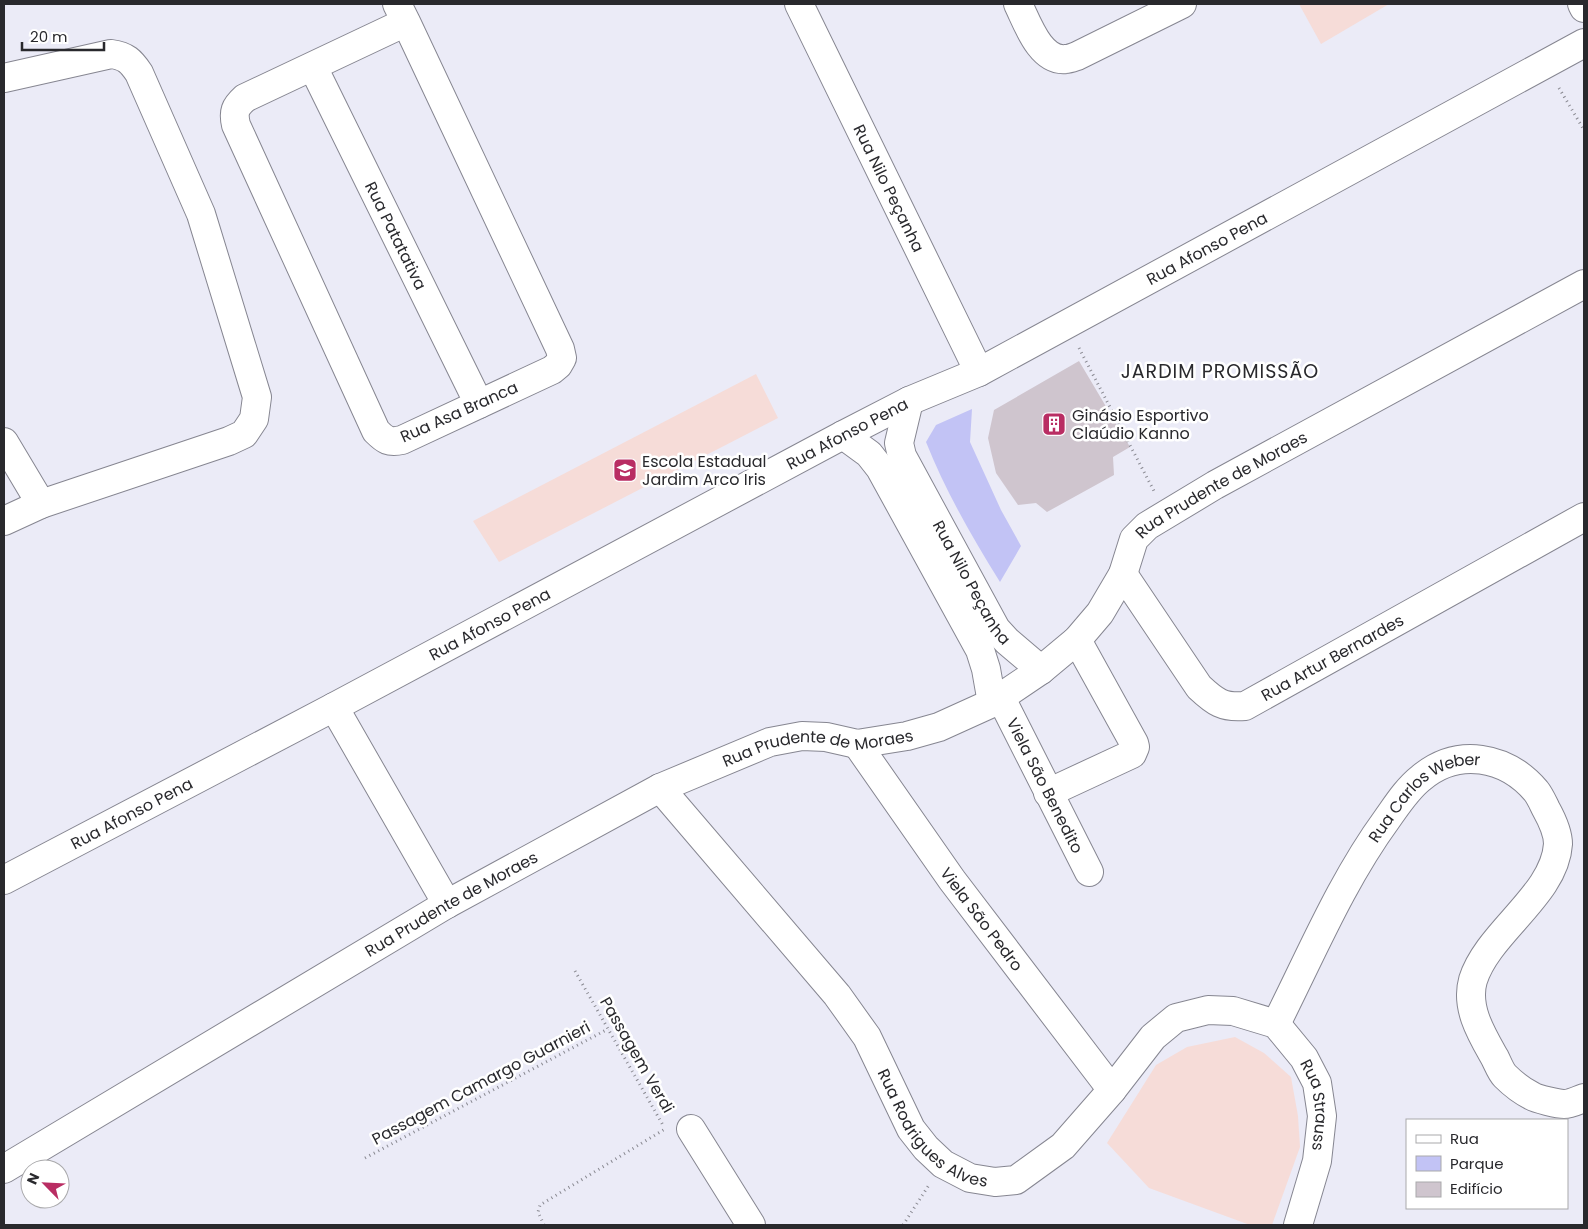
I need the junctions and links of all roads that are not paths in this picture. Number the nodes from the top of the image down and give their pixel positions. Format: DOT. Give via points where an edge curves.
graph roads {
  1 [pos="799,4"];
  2 [pos="1018,4"];
  3 [pos="1182,4"];
  4 [pos="1582,4"];
  5 [pos="1584,8"];
  6 [pos="401,13"];
  7 [pos="1584,43"];
  8 [pos="313,66"];
  9 [pos="4,78"];
  10 [pos="1584,284"];
  11 [pos="979,372"];
  12 [pos="909,400"];
  13 [pos="479,404"];
  14 [pos="843,435"];
  15 [pos="4,442"];
  16 [pos="41,504"];
  17 [pos="1584,516"];
  18 [pos="4,521"];
  19 [pos="1123,574"];
  20 [pos="1077,640"];
  21 [pos="1041,670"];
  22 [pos="996,700"];
  23 [pos="334,707"];
  24 [pos="857,744"];
  25 [pos="660,788"];
  26 [pos="1048,793"];
  27 [pos="1089,872"];
  28 [pos="4,880"];
  29 [pos="447,904"];
  30 [pos="1276,1024"];
  31 [pos="1112,1090"];
  32 [pos="1584,1098"];
  33 [pos="678,1129"];
  34 [pos="4,1169"];
  35 [pos="751,1225"];
  36 [pos="1298,1225"];
  1 -- 11 [label="street, Rua Nilo Peçanha"];
  2 -- 3 [label="street" via="1040,46 1052,56 1064,60"];
  4 -- 5 [label="street"];
  6 -- 8 [label="street, Rua Asa Branca"];
  6 -- 13 [label="street, Rua Asa Branca" via="562,358 552,370"];
  7 -- 11 [label="street, Rua Afonso Pena"];
  8 -- 13 [label="street, Rua Patatativa"];
  8 -- 13 [label="street, Rua Asa Branca" via="244,98 234,113 236,125 376,431 384,439 402,440"];
  9 -- 16 [label="street" via="112,54 123,55 132,62 201,214 257,397 254,419 244,434"];
  10 -- 19 [label="street, Rua Prudente de Moraes" via="1166,513 1134,540"];
  11 -- 12 [label="street, Rua Afonso Pena"];
  12 -- 14 [label="street, Rua Afonso Pena"];
  12 -- 21 [label="street, Rua Nilo Peçanha" via="899,443 902,456 996,629"];
  14 -- 22 [label="street, Rua Nilo Peçanha" via="869,454 880,468 980,650"];
  14 -- 23 [label="street, Rua Afonso Pena"];
  15 -- 16 [label="street"];
  16 -- 18 [label="street"];
  17 -- 19 [label="street, Rua Artur Bernardes" via="1246,706 1231,708 1215,702 1199,688"];
  19 -- 20 [label="street, Rua Prudente de Moraes" via="1100,613"];
  20 -- 21 [label="street, Rua Prudente de Moraes"];
  20 -- 26 [label="street" via="1135,747 1132,754"];
  21 -- 22 [label="street, Rua Prudente de Moraes"];
  22 -- 24 [label="street, Rua Prudente de Moraes" via="940,727"];
  22 -- 26 [label="street, Viela São Benedito"];
  23 -- 28 [label="street, Rua Afonso Pena"];
  23 -- 29 [label="street"];
  24 -- 25 [label="street, Rua Prudente de Moraes" via="818,736 770,742"];
  24 -- 31 [label="street, Viela São Pedro" via="952,880"];
  25 -- 29 [label="street, Rua Prudente de Moraes"];
  25 -- 31 [label="street, Rua Rodrigues Alves" via="837,995 867,1037 911,1129 943,1164 970,1178 995,1182 1016,1180 1064,1146"];
  26 -- 27 [label="street, Viela São Benedito"];
  29 -- 34 [label="street, Rua Prudente de Moraes"];
  30 -- 31 [label="street, Rua Rodrigues Alves" via="1233,1010 1208,1010 1176,1018 1153,1037"];
  30 -- 32 [label="street, Rua Carlos Weber" via="1340,894 1367,846 1404,796 1422,777 1445,763 1469,758 1496,762 1519,774 1537,792 1552,820 1558,843 1543,883 1485,955 1473,980 1471,1000 1478,1026 1505,1076 1533,1097 1564,1104"];
  30 -- 36 [label="street, Rua Strauss" via="1304,1058 1317,1083 1322,1116 1317,1161"];
  33 -- 35 [label="street"];
}
